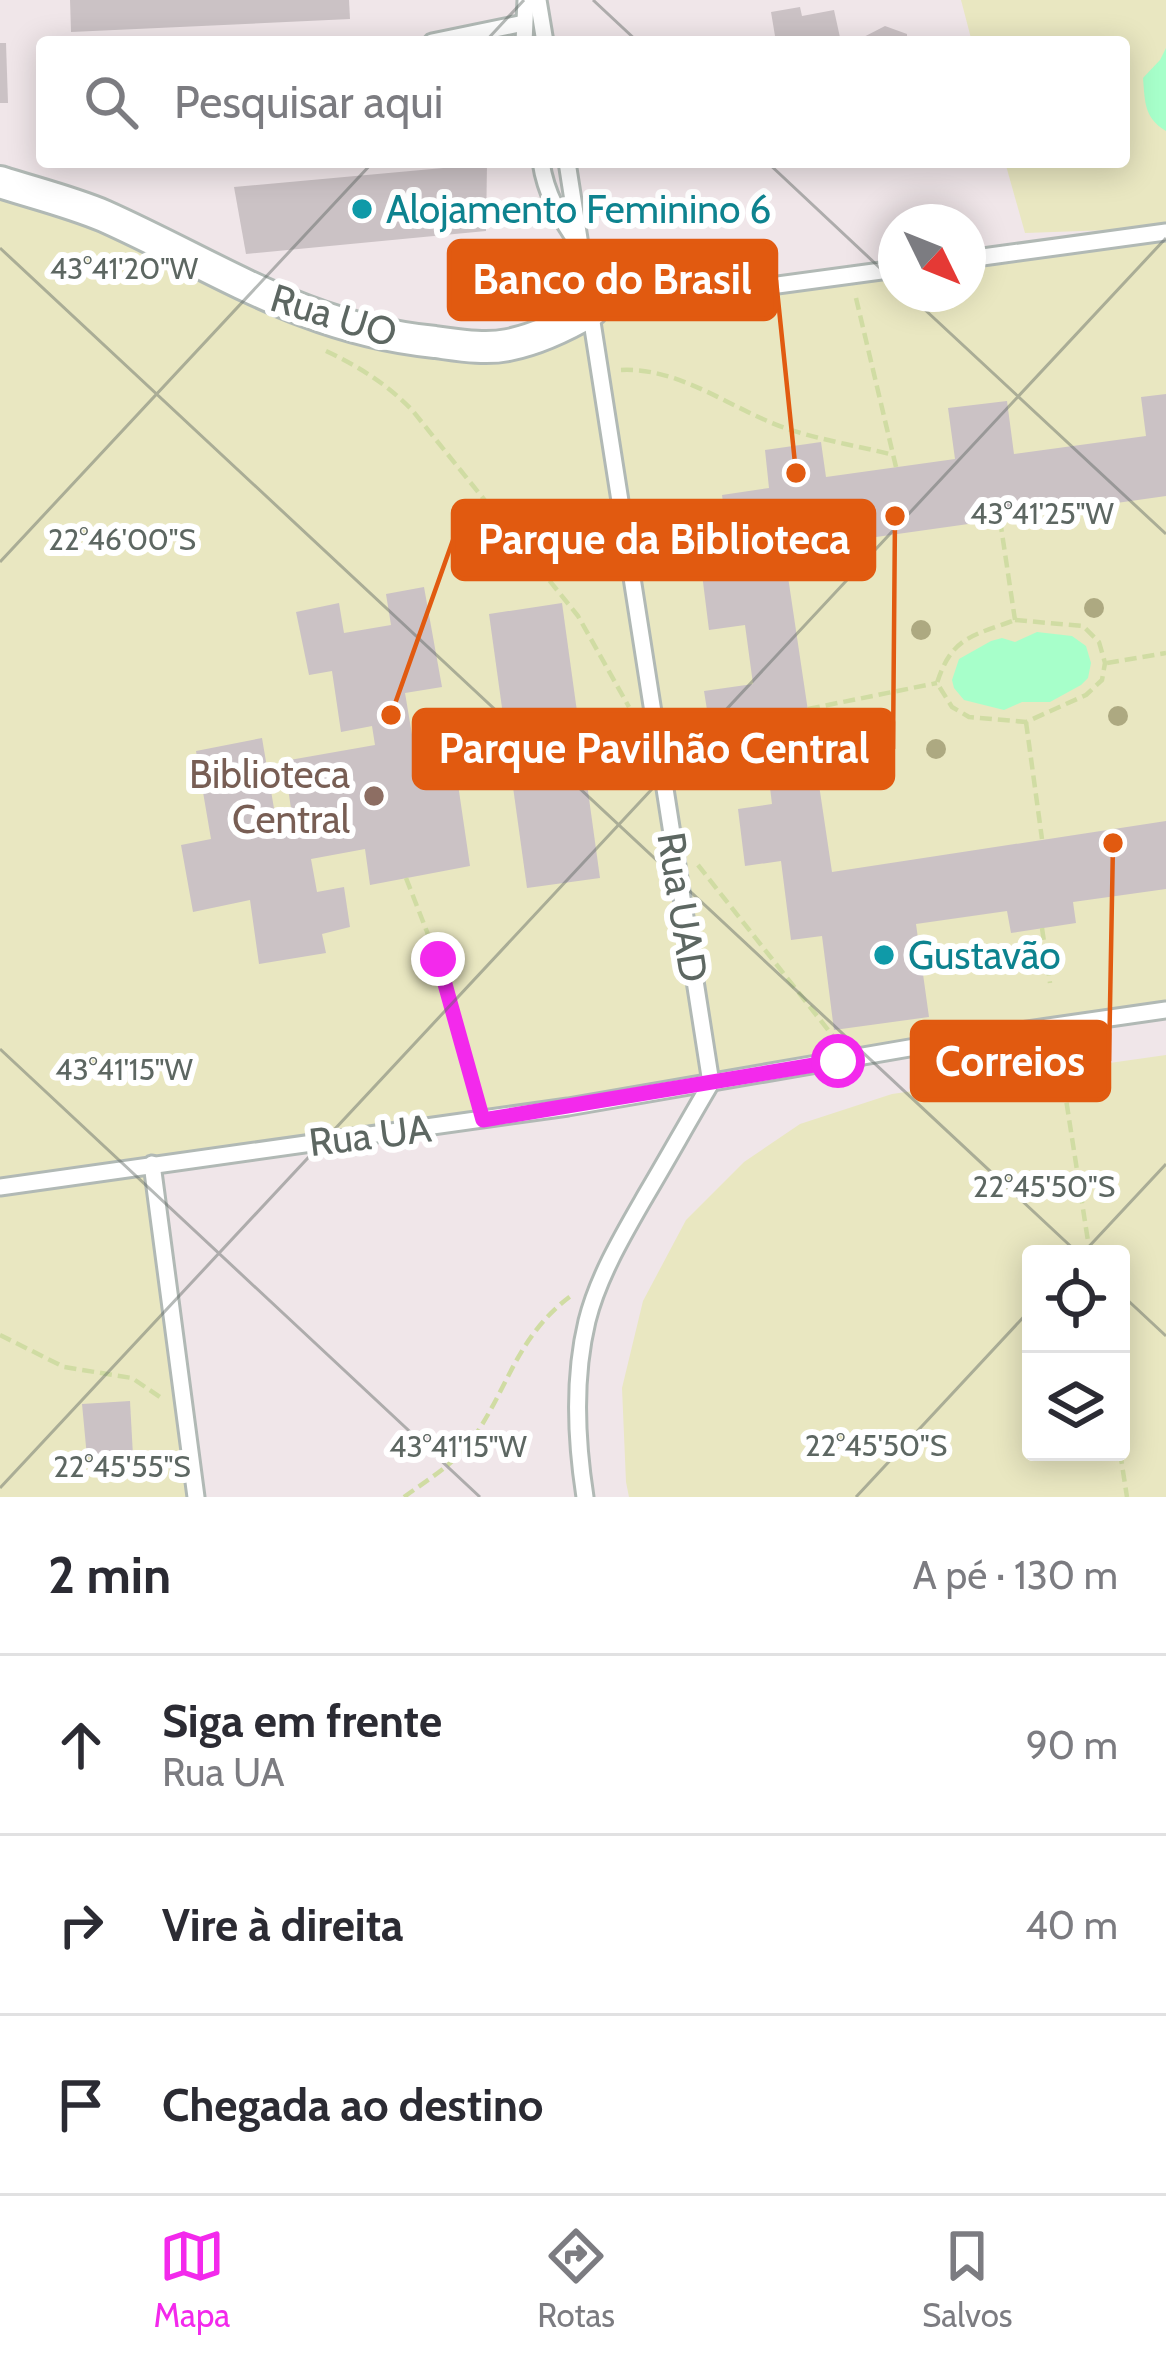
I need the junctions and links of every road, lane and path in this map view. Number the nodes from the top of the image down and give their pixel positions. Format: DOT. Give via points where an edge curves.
graph roads {
  1 [pos="526,0"];
  2 [pos="538,0"];
  3 [pos="524,23"];
  4 [pos="461,36"];
  5 [pos="524,36"];
  6 [pos="544,36"];
  7 [pos="542,168"];
  8 [pos="568,168"];
  9 [pos="0,182"];
  10 [pos="1166,232"];
  11 [pos="582,249"];
  12 [pos="986,257"];
  13 [pos="878,271"];
  14 [pos="850,275"];
  15 [pos="592,310"];
  16 [pos="316,346"];
  17 [pos="601,370"];
  18 [pos="894,455"];
  19 [pos="896,467"];
  20 [pos="1000,520"];
  21 [pos="1015,620"];
  22 [pos="1166,653"];
  23 [pos="1105,663"];
  24 [pos="937,682"];
  25 [pos="808,709"];
  26 [pos="1026,722"];
  27 [pos="648,725"];
  28 [pos="581,738"];
  29 [pos="671,830"];
  30 [pos="1042,839"];
  31 [pos="406,878"];
  32 [pos="1042,928"];
  33 [pos="1049,983"];
  34 [pos="1166,1010"];
  35 [pos="851,1058"];
  36 [pos="1061,1067"];
  37 [pos="711,1083"];
  38 [pos="483,1120"];
  39 [pos="152,1164"];
  40 [pos="0,1187"];
  41 [pos="1089,1245"];
  42 [pos="605,1270"];
  43 [pos="0,1335"];
  44 [pos="184,1414"];
  45 [pos="1121,1461"];
  46 [pos="196,1497"];
  47 [pos="404,1497"];
  48 [pos="585,1497"];
  49 [pos="1127,1497"];
  1 -- 3 [label="lane"];
  2 -- 6 [label="lane"];
  3 -- 4 [label="lane"];
  3 -- 5 [label="lane"];
  7 -- 11 [label="lane" via="554,209"];
  8 -- 11 [label="lane, Rua UAD"];
  9 -- 15 [label="street, Rua UO" via="101,215 315,317 403,339 503,346"];
  10 -- 12 [label="lane"];
  11 -- 15 [label="lane, Rua UAD"];
  13 -- 14 [label="lane, Rua UO"];
  14 -- 15 [label="lane, Rua UO"];
  14 -- 18 [label="path"];
  15 -- 17 [label="lane, Rua UAD"];
  16 -- 27 [label="path" via="371,375 412,410 578,616"];
  17 -- 18 [label="path" via="666,375 786,429"];
  17 -- 27 [label="lane, Rua UAD"];
  18 -- 19 [label="path"];
  20 -- 21 [label="path"];
  21 -- 23 [label="path" via="1082,626"];
  21 -- 24 [label="path" via="964,640 945,658"];
  22 -- 23 [label="path"];
  23 -- 26 [label="path" via="1102,680 1086,695"];
  24 -- 25 [label="path"];
  24 -- 26 [label="path" via="969,717"];
  26 -- 30 [label="path"];
  27 -- 28 [label="path"];
  27 -- 29 [label="lane, Rua UAD"];
  29 -- 35 [label="path"];
  29 -- 37 [label="lane, Rua UAD"];
  31 -- 38 [label="path"];
  32 -- 33 [label="path"];
  34 -- 35 [label="lane, Rua UA"];
  35 -- 37 [label="lane, Rua UA"];
  36 -- 41 [label="path"];
  37 -- 38 [label="lane, Rua UA"];
  37 -- 42 [label="lane"];
  38 -- 39 [label="lane, Rua UA"];
  39 -- 40 [label="lane, Rua UA"];
  39 -- 44 [label="lane"];
  42 -- 47 [label="path" via="552,1310 475,1436"];
  42 -- 48 [label="lane" via="577,1384"];
  43 -- 44 [label="path" via="64,1367 132,1378"];
  44 -- 46 [label="lane"];
  45 -- 49 [label="path"];
}
